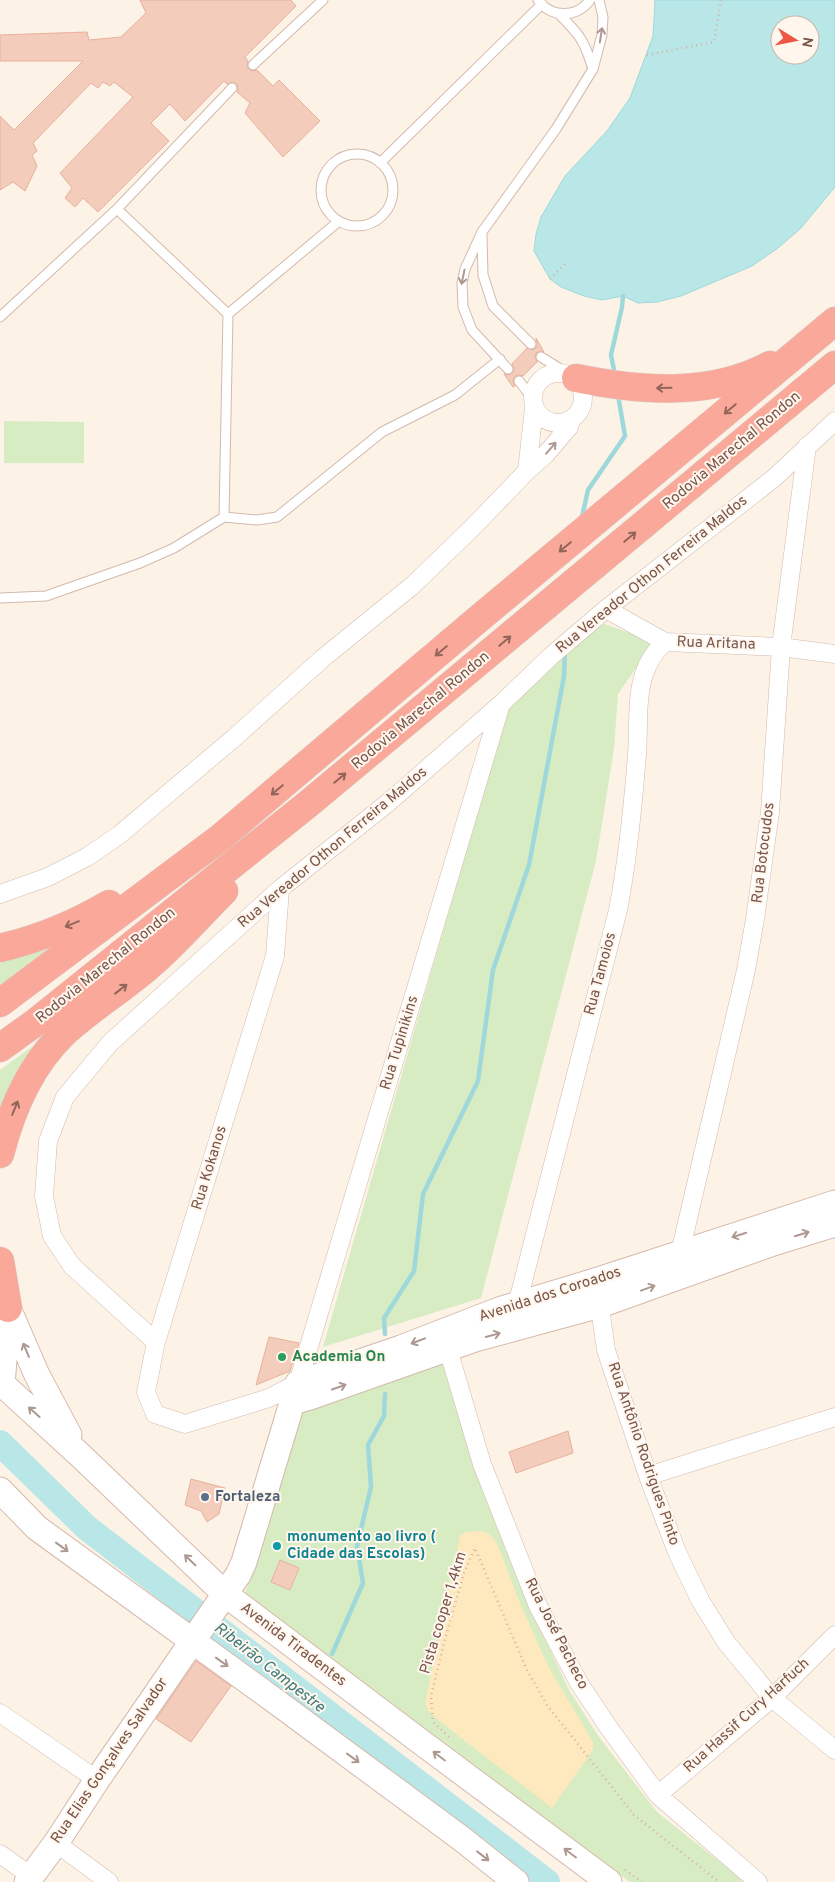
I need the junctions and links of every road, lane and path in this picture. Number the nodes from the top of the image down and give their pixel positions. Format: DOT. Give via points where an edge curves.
graph roads {
  1 [pos="323,0"];
  2 [pos="590,0"];
  3 [pos="599,0"];
  4 [pos="721,0"];
  5 [pos="540,2"];
  6 [pos="559,14"];
  7 [pos="647,55"];
  8 [pos="253,65"];
  9 [pos="593,69"];
  10 [pos="232,88"];
  11 [pos="380,163"];
  12 [pos="117,209"];
  13 [pos="339,221"];
  14 [pos="482,232"];
  15 [pos="566,263"];
  16 [pos="550,279"];
  17 [pos="228,314"];
  18 [pos="0,317"];
  19 [pos="835,321"];
  20 [pos="530,344"];
  21 [pos="541,357"];
  22 [pos="500,359"];
  23 [pos="835,365"];
  24 [pos="508,369"];
  25 [pos="571,376"];
  26 [pos="519,381"];
  27 [pos="533,403"];
  28 [pos="571,420"];
  29 [pos="835,421"];
  30 [pos="806,446"];
  31 [pos="527,471"];
  32 [pos="224,517"];
  33 [pos="0,598"];
  34 [pos="606,609"];
  35 [pos="665,642"];
  36 [pos="781,646"];
  37 [pos="835,654"];
  38 [pos="501,704"];
  39 [pos="308,804"];
  40 [pos="220,838"];
  41 [pos="280,889"];
  42 [pos="0,894"];
  43 [pos="0,948"];
  44 [pos="0,1003"];
  45 [pos="0,1048"];
  46 [pos="0,1154"];
  47 [pos="835,1203"];
  48 [pos="835,1224"];
  49 [pos="680,1253"];
  50 [pos="0,1262"];
  51 [pos="598,1293"];
  52 [pos="4,1301"];
  53 [pos="517,1305"];
  54 [pos="445,1340"];
  55 [pos="156,1342"];
  56 [pos="1,1384"];
  57 [pos="286,1394"];
  58 [pos="835,1417"];
  59 [pos="185,1424"];
  60 [pos="81,1456"];
  61 [pos="648,1476"];
  62 [pos="0,1490"];
  63 [pos="0,1511"];
  64 [pos="36,1528"];
  65 [pos="223,1595"];
  66 [pos="835,1635"];
  67 [pos="193,1638"];
  68 [pos="772,1698"];
  69 [pos="0,1713"];
  70 [pos="452,1739"];
  71 [pos="835,1750"];
  72 [pos="97,1780"];
  73 [pos="658,1794"];
  74 [pos="56,1843"];
  75 [pos="0,1854"];
  76 [pos="614,1874"];
  77 [pos="29,1879"];
  78 [pos="109,1882"];
  79 [pos="516,1882"];
  80 [pos="642,1882"];
  81 [pos="719,1882"];
  82 [pos="758,1882"];
  1 -- 8 [label="lane"];
  2 -- 6 [label="lane" via="579,10"];
  9 -- 3 [label="lane, one-way" via="602,35 603,17"];
  4 -- 7 [label="path" via="714,42"];
  5 -- 6 [label="lane"];
  5 -- 11 [label="lane"];
  6 -- 9 [label="lane" via="579,35"];
  9 -- 14 [label="lane" via="556,129"];
  10 -- 12 [label="lane"];
  11 -- 13 [label="lane" via="392,184 389,208 372,223 355,226"];
  11 -- 13 [label="lane" via="370,156 358,154 335,162 327,171 321,193 330,214"];
  12 -- 17 [label="lane"];
  12 -- 18 [label="lane"];
  13 -- 17 [label="lane"];
  14 -- 20 [label="lane" via="483,275 493,306"];
  14 -- 22 [label="lane, one-way" via="465,269 463,307 472,330"];
  15 -- 16 [label="path"];
  17 -- 32 [label="lane"];
  19 -- 25 [label="highway, one-way" via="769,365 728,382 695,387 645,388"];
  19 -- 40 [label="highway, Rodovia Marechal Rondon, one-way"];
  21 -- 25 [label="lane"];
  22 -- 24 [label="lane"];
  22 -- 32 [label="lane" via="455,395 382,432 276,517 257,520"];
  39 -- 23 [label="highway, Rodovia Marechal Rondon, one-way"];
  25 -- 27 [label="street" via="557,371 547,374 534,388"];
  25 -- 28 [label="street" via="582,386 584,396 582,406"];
  26 -- 27 [label="lane"];
  27 -- 28 [label="street" via="540,416 549,422 559,424"];
  27 -- 31 [label="street"];
  31 -- 28 [label="street, one-way" via="546,454 569,427"];
  29 -- 30 [label="street, Rua Vereador Othon Ferreira Maldos"];
  30 -- 34 [label="street, Rua Vereador Othon Ferreira Maldos" via="774,478"];
  30 -- 36 [label="street, Rua Botocudos"];
  31 -- 42 [label="street" via="413,585 323,658 119,835 48,877"];
  32 -- 33 [label="lane" via="174,548 140,563 46,596"];
  34 -- 35 [label="street, Rua Aritana"];
  34 -- 38 [label="street, Rua Vereador Othon Ferreira Maldos"];
  35 -- 36 [label="street, Rua Aritana"];
  35 -- 53 [label="street, Rua Tamoios" via="649,661 644,674 630,830 618,910"];
  36 -- 37 [label="street, Rua Aritana"];
  36 -- 49 [label="street, Rua Botocudos" via="770,812 755,919"];
  38 -- 41 [label="street, Rua Vereador Othon Ferreira Maldos" via="389,802"];
  38 -- 57 [label="street, Rua Tupinikins"];
  39 -- 45 [label="highway, Rodovia Marechal Rondon"];
  46 -- 39 [label="highway, one-way" via="20,1095 39,1063 62,1035 150,966"];
  40 -- 43 [label="highway, one-way" via="82,919 28,941"];
  40 -- 44 [label="highway, Rodovia Marechal Rondon"];
  41 -- 55 [label="street, Rua Kokanos" via="275,956"];
  41 -- 55 [label="street, Rua Vereador Othon Ferreira Maldos" via="110,1043 64,1097 48,1140 44,1196 52,1236 72,1266"];
  47 -- 49 [label="main road, Avenida dos Coroados, one-way"];
  51 -- 48 [label="main road, Avenida dos Coroados, one-way"];
  49 -- 51 [label="main road, Avenida dos Coroados"];
  50 -- 52 [label="highway"];
  51 -- 53 [label="main road, Avenida dos Coroados"];
  54 -- 51 [label="main road, Avenida dos Coroados, one-way" via="475,1340"];
  51 -- 61 [label="street, Rua Antônio Rodrigues Pinto" via="606,1350"];
  52 -- 56 [label="main road"];
  60 -- 52 [label="main road, one-way" via="36,1375"];
  53 -- 54 [label="main road, Avenida dos Coroados"];
  54 -- 57 [label="main road, Avenida dos Coroados" via="401,1348"];
  54 -- 73 [label="street, Rua José Pacheco" via="482,1464 538,1606 579,1683"];
  55 -- 59 [label="street, Rua Kokanos" via="146,1392 155,1414"];
  60 -- 56 [label="main road, Avenida Tiradentes, one-way"];
  57 -- 59 [label="street, Avenida dos Coroados"];
  57 -- 65 [label="main road" via="244,1562"];
  58 -- 61 [label="street"];
  65 -- 60 [label="main road, Avenida Tiradentes, one-way"];
  61 -- 68 [label="street, Rua Antônio Rodrigues Pinto" via="677,1552 700,1600 726,1642"];
  62 -- 64 [label="main road"];
  63 -- 64 [label="main road"];
  64 -- 67 [label="main road, one-way"];
  65 -- 67 [label="main road"];
  76 -- 65 [label="main road, Avenida Tiradentes, one-way" via="416,1740"];
  66 -- 68 [label="street, Rua Hassif Cury Harfuch"];
  67 -- 72 [label="main road, Rua Elias Gonçalves Salvador"];
  67 -- 79 [label="main road, one-way"];
  68 -- 71 [label="street, Rua Antônio Rodrigues Pinto"];
  68 -- 73 [label="street, Rua Hassif Cury Harfuch"];
  69 -- 72 [label="street"];
  70 -- 81 [label="path, Pista cooper 1,4km" via="433,1722 432,1696 464,1573 475,1548 527,1670 547,1705 634,1815"];
  72 -- 74 [label="main road, Rua Elias Gonçalves Salvador"];
  73 -- 82 [label="street, Rua José Pacheco"];
  74 -- 77 [label="main road, Rua Elias Gonçalves Salvador"];
  74 -- 78 [label="street"];
  75 -- 77 [label="street"];
  76 -- 80 [label="path"];
}
